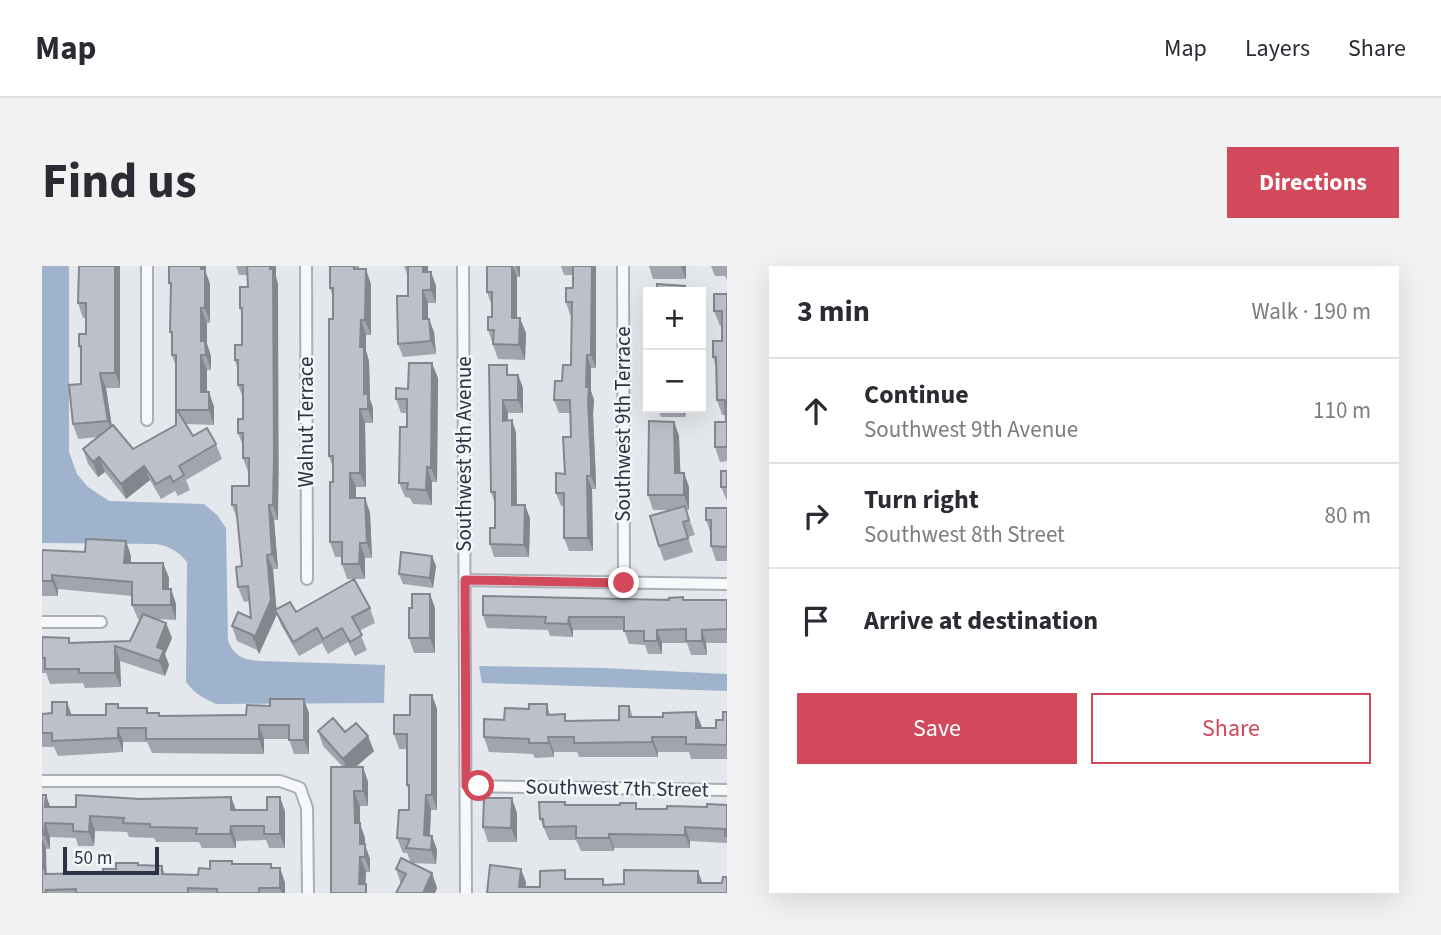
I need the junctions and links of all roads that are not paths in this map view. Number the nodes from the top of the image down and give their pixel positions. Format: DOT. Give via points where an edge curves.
graph roads {
  1 [pos="147,266"];
  2 [pos="306,266"];
  3 [pos="464,266"];
  4 [pos="623,266"];
  5 [pos="147,419"];
  6 [pos="307,579"];
  7 [pos="465,580"];
  8 [pos="624,583"];
  9 [pos="727,584"];
  10 [pos="42,622"];
  11 [pos="101,622"];
  12 [pos="42,781"];
  13 [pos="466,786"];
  14 [pos="727,790"];
  15 [pos="308,893"];
  16 [pos="466,893"];
  1 -- 5 [label="street"];
  2 -- 6 [label="street, Walnut Terrace"];
  3 -- 7 [label="street, Southwest 9th Avenue"];
  4 -- 8 [label="street, Southwest 9th Terrace"];
  7 -- 8 [label="street"];
  7 -- 13 [label="street, Southwest 9th Avenue"];
  8 -- 9 [label="street"];
  10 -- 11 [label="street"];
  12 -- 15 [label="street" via="280,781 300,788 307,808"];
  13 -- 14 [label="street, Southwest 7th Street"];
  13 -- 16 [label="street, Southwest 9th Avenue"];
}
